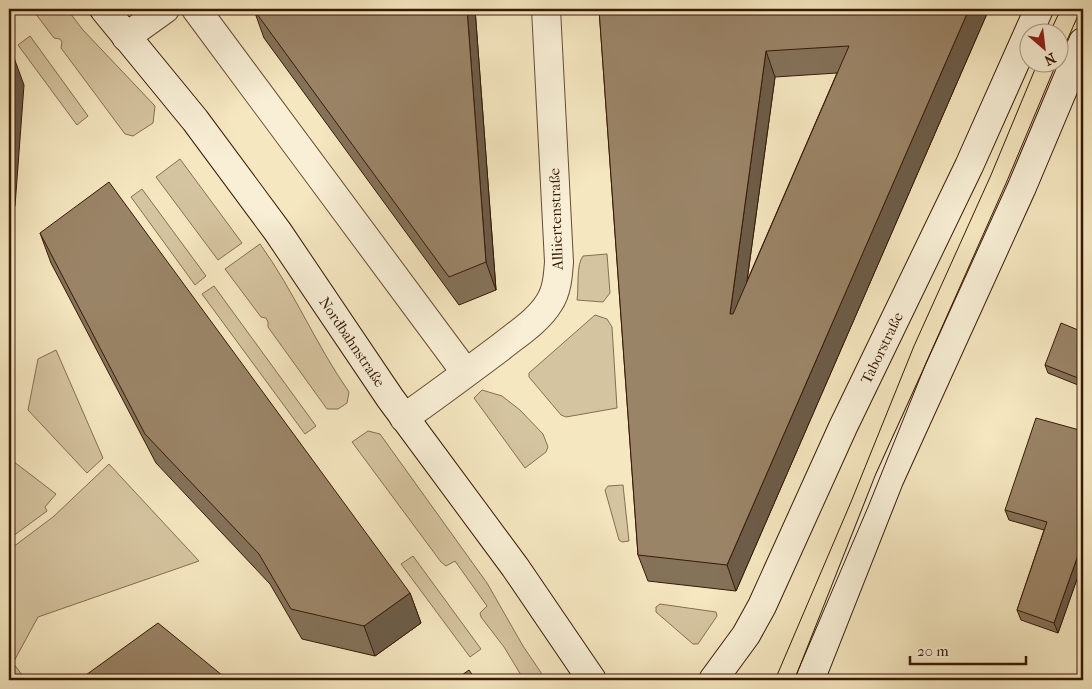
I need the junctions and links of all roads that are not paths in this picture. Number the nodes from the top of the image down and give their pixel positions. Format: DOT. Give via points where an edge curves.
graph roads {
  1 [pos="104,9"];
  2 [pos="165,9"];
  3 [pos="196,9"];
  4 [pos="546,9"];
  5 [pos="1039,9"];
  6 [pos="126,37"];
  7 [pos="1083,42"];
  8 [pos="466,373"];
  9 [pos="404,418"];
  10 [pos="812,678"];
  11 [pos="592,680"];
  12 [pos="714,680"];
  1 -- 6 [label="main road, Nordbahnstraße"];
  2 -- 6 [label="main road"];
  3 -- 8 [label="main road"];
  4 -- 8 [label="main road, Alliiertenstraße" via="559,262 557,281 550,303 539,315"];
  5 -- 12 [label="main road, Taborstraße" via="969,166 843,427 762,606"];
  6 -- 9 [label="main road, Nordbahnstraße" via="196,120 278,232"];
  7 -- 10 [label="main road" via="1022,187 889,480"];
  8 -- 9 [label="main road, Alliiertenstraße"];
  9 -- 11 [label="main road, Nordbahnstraße" via="515,567"];
}
